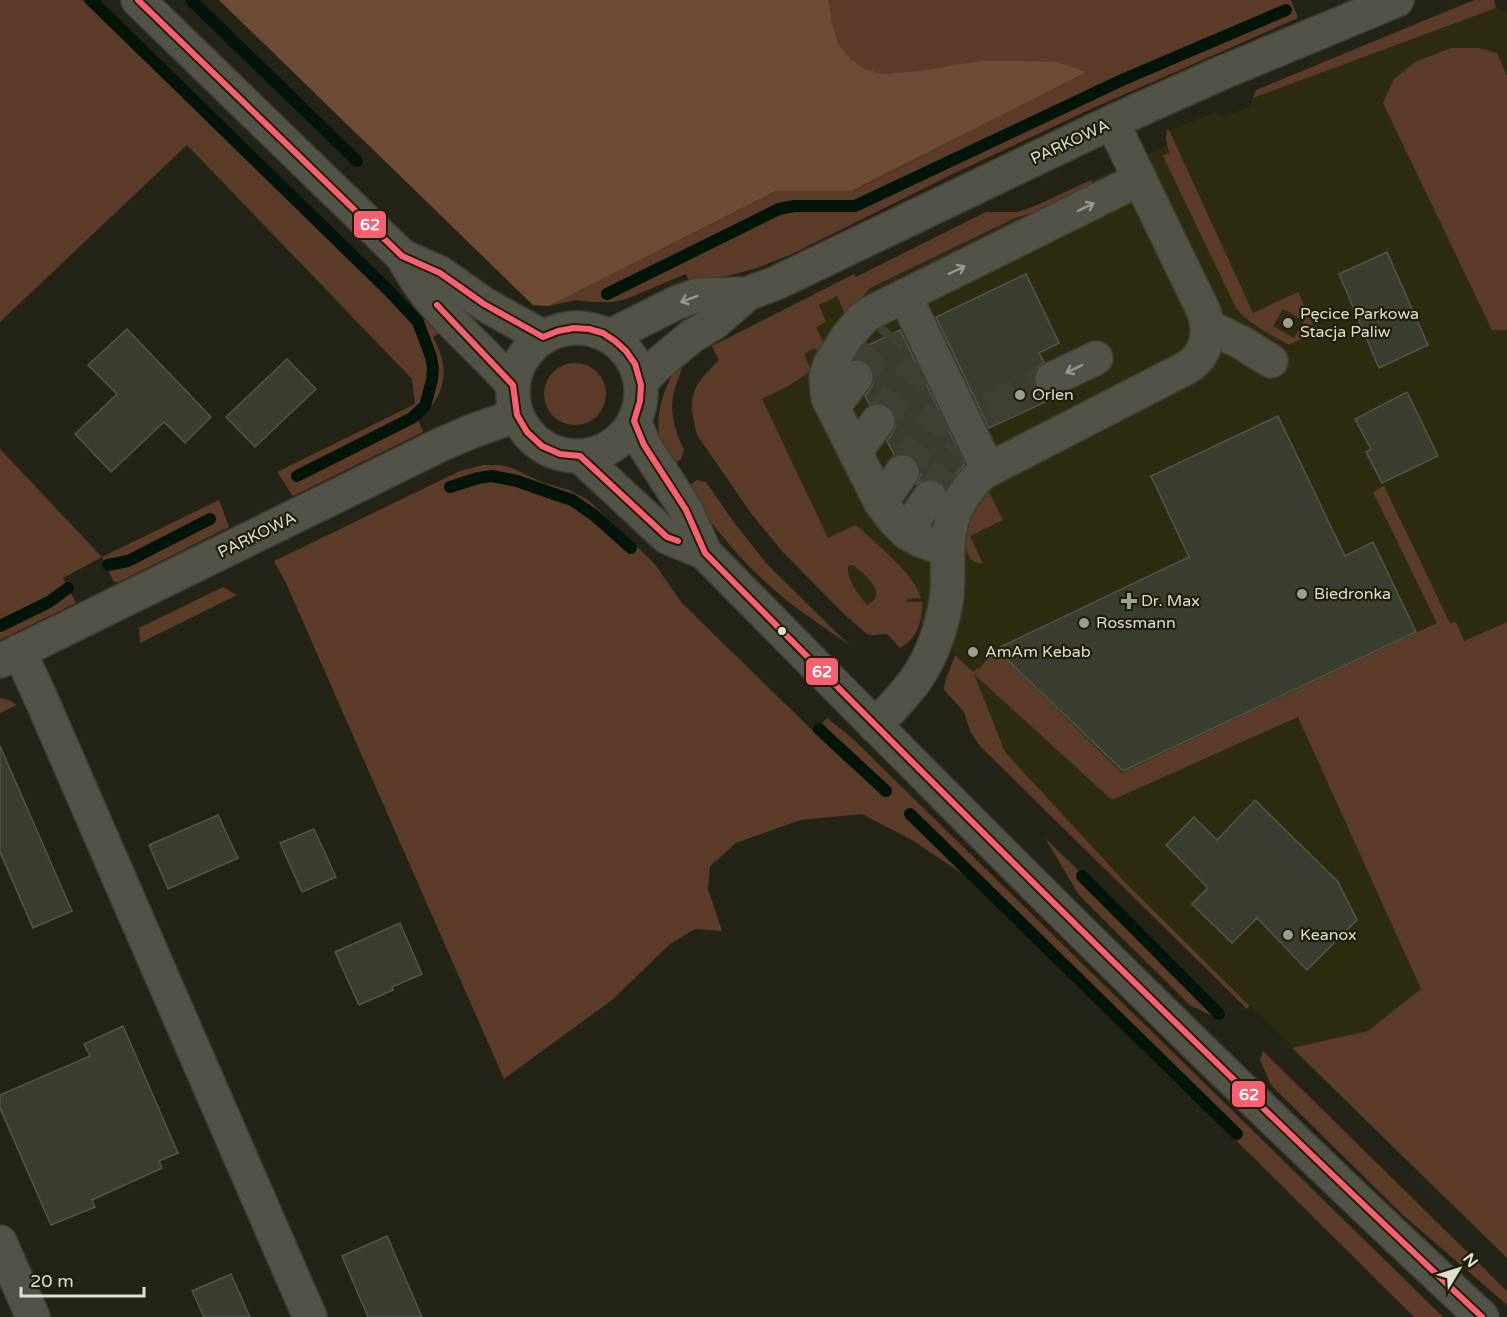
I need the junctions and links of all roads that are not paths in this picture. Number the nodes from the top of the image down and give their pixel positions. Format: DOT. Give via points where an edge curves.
graph roads {
  1 [pos="138,0"];
  2 [pos="1398,0"];
  3 [pos="1112,122"];
  4 [pos="1140,179"];
  5 [pos="402,256"];
  6 [pos="747,294"];
  7 [pos="903,314"];
  8 [pos="1208,326"];
  9 [pos="610,336"];
  10 [pos="543,338"];
  11 [pos="1096,358"];
  12 [pos="1271,361"];
  13 [pos="856,377"];
  14 [pos="1052,379"];
  15 [pos="641,382"];
  16 [pos="515,400"];
  17 [pos="833,407"];
  18 [pos="634,421"];
  19 [pos="878,421"];
  20 [pos="855,452"];
  21 [pos="580,456"];
  22 [pos="988,470"];
  23 [pos="902,472"];
  24 [pos="930,497"];
  25 [pos="881,503"];
  26 [pos="906,532"];
  27 [pos="947,550"];
  28 [pos="705,553"];
  29 [pos="9,656"];
  30 [pos="875,726"];
  31 [pos="0,1242"];
  32 [pos="33,1317"];
  33 [pos="310,1317"];
  34 [pos="1482,1317"];
  1 -- 5 [label="street"];
  2 -- 3 [label="street, PARKOWA"];
  3 -- 4 [label="street"];
  3 -- 6 [label="street, PARKOWA"];
  7 -- 4 [label="street, one-way"];
  4 -- 8 [label="street"];
  5 -- 10 [label="street" via="440,273"];
  5 -- 16 [label="street" via="427,294 494,364"];
  6 -- 9 [label="street, PARKOWA, one-way" via="698,295"];
  6 -- 15 [label="street, PARKOWA"];
  7 -- 17 [label="street" via="872,312 847,337 826,377"];
  7 -- 22 [label="street"];
  8 -- 12 [label="street"];
  8 -- 22 [label="street" via="1204,348 1188,367"];
  9 -- 10 [label="street" via="580,327"];
  9 -- 15 [label="street" via="635,364"];
  10 -- 16 [label="street" via="528,350 516,372"];
  11 -- 14 [label="street, one-way"];
  13 -- 17 [label="street"];
  15 -- 18 [label="street"];
  16 -- 21 [label="street" via="527,432 542,446 560,454"];
  16 -- 29 [label="street, PARKOWA" via="478,428"];
  17 -- 20 [label="street"];
  18 -- 21 [label="street" via="612,446"];
  18 -- 28 [label="street" via="644,445 686,510"];
  19 -- 20 [label="street"];
  20 -- 25 [label="street"];
  21 -- 28 [label="street" via="667,537"];
  22 -- 27 [label="street" via="977,478 955,510"];
  23 -- 25 [label="street"];
  24 -- 26 [label="street"];
  25 -- 26 [label="street"];
  26 -- 27 [label="street"];
  27 -- 30 [label="street" via="943,618 927,662 913,685"];
  28 -- 30 [label="street"];
  29 -- 33 [label="street" via="39,694"];
  30 -- 34 [label="street" via="1158,1008"];
  31 -- 32 [label="street"];
}
